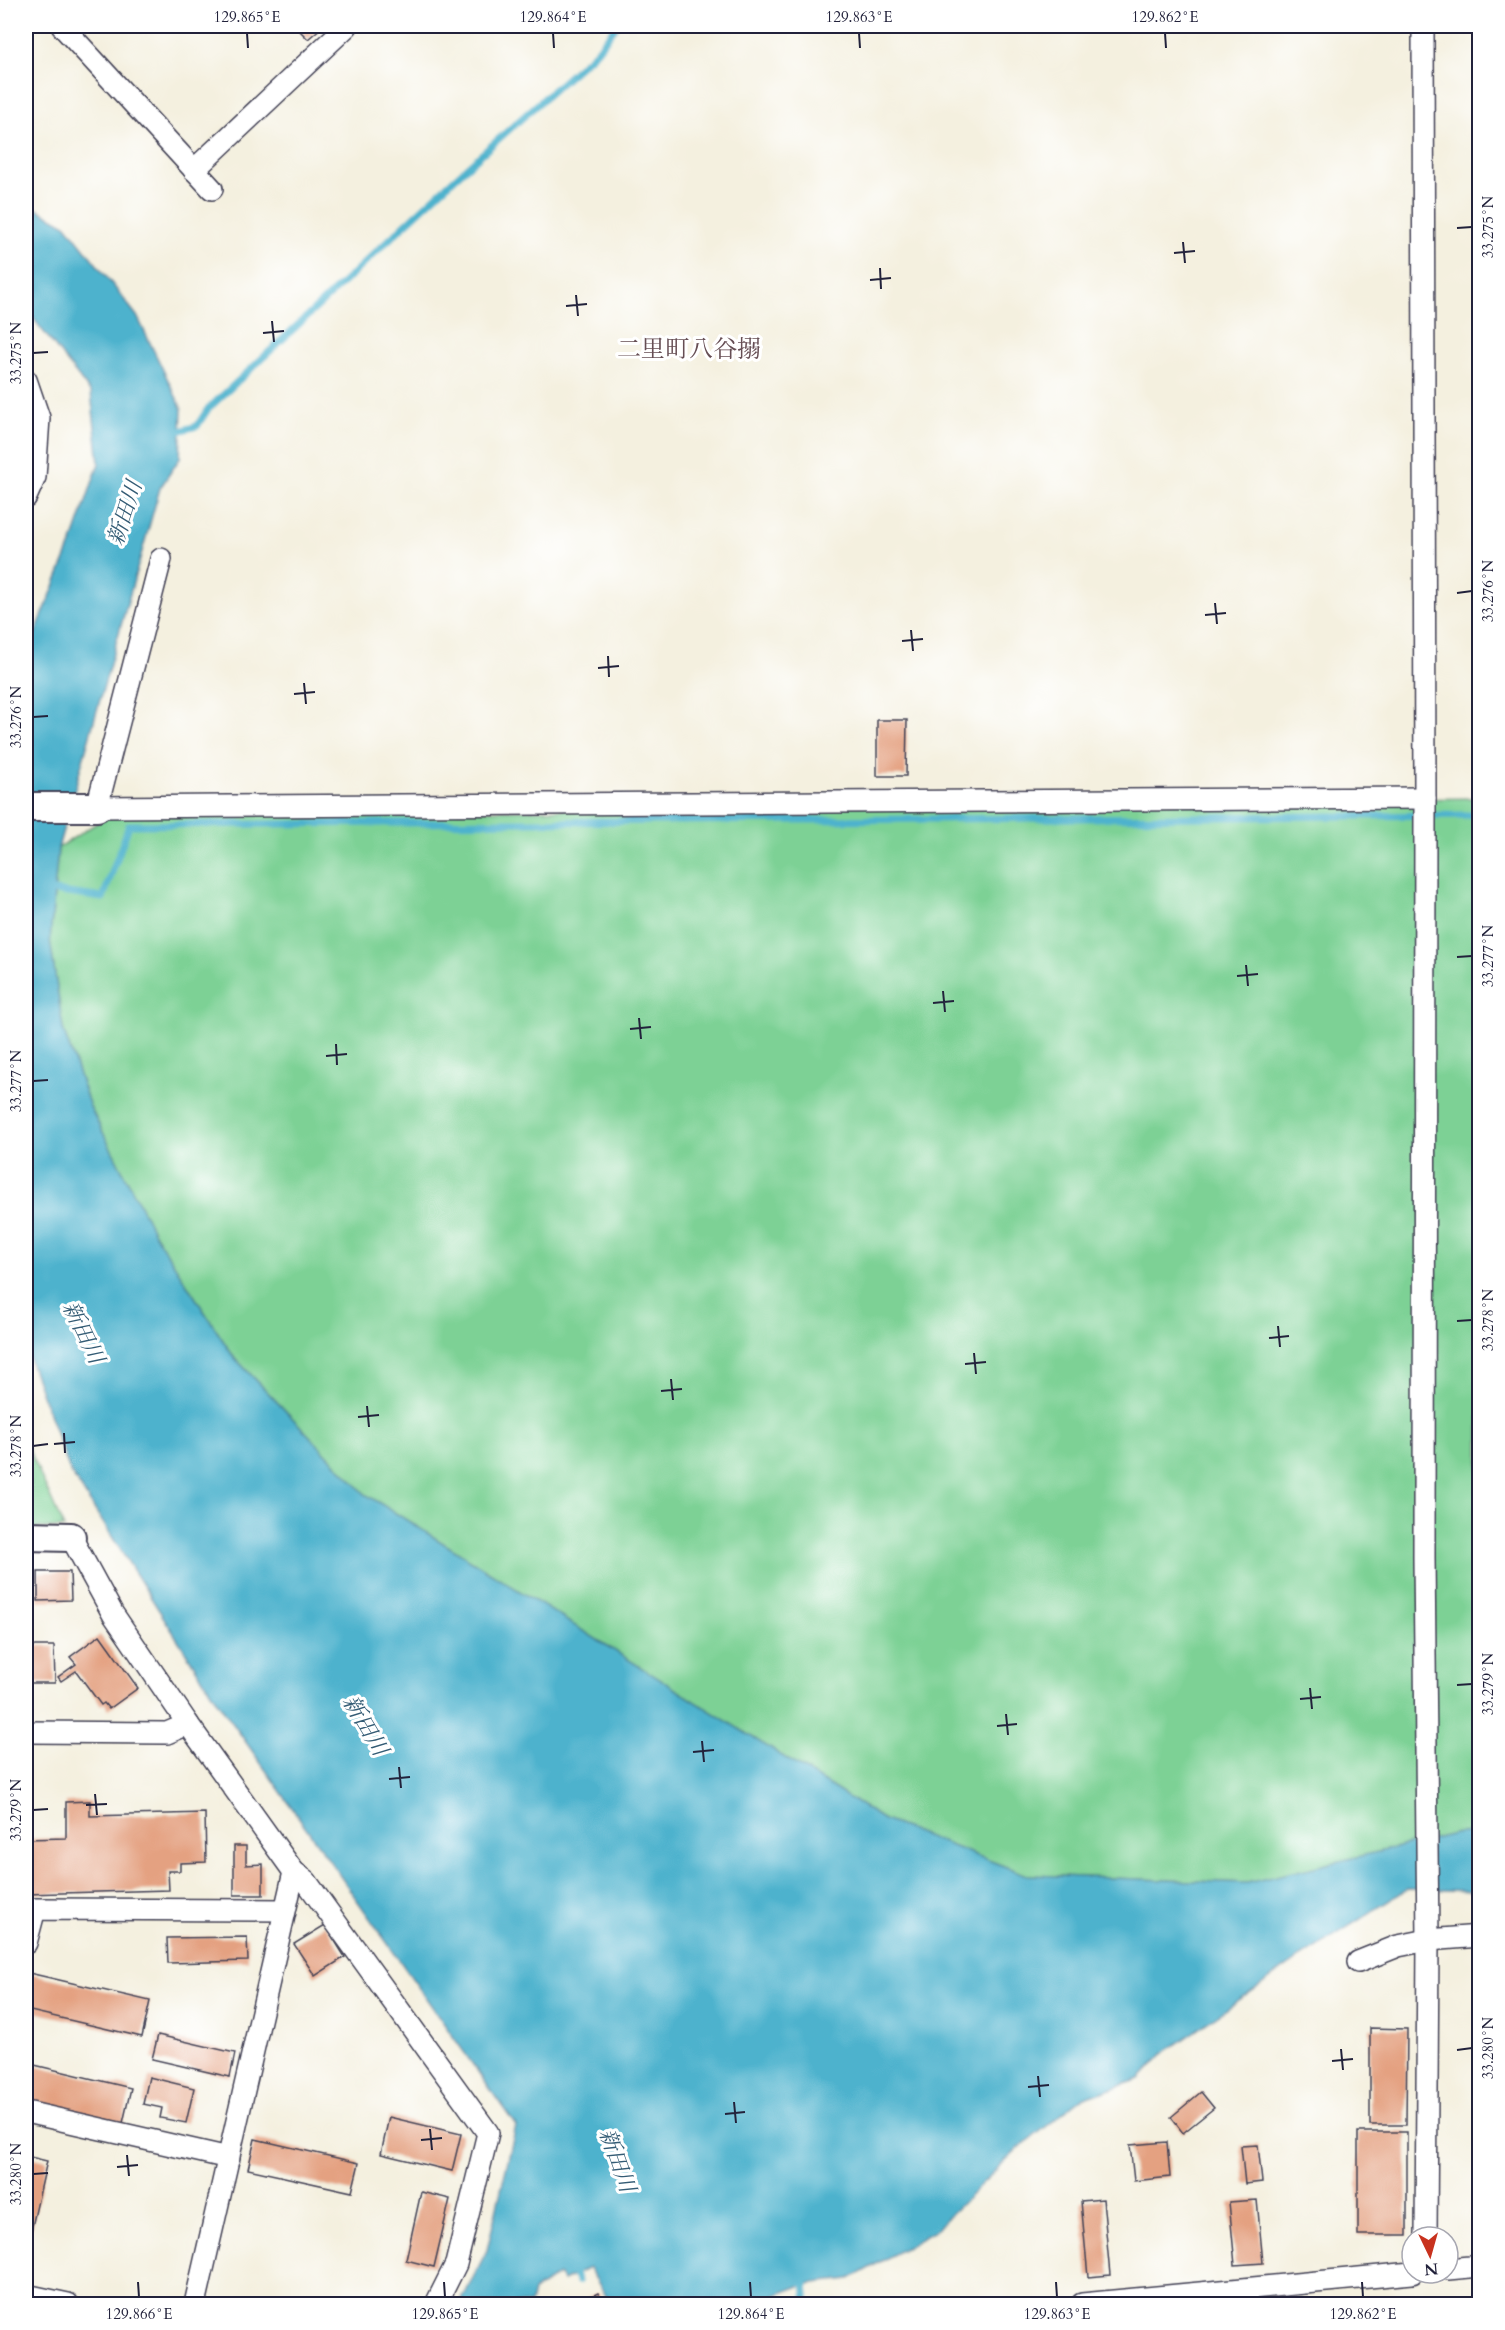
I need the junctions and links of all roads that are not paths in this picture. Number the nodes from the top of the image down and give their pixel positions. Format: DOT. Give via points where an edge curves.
graph roads {
  1 [pos="63,26"];
  2 [pos="346,26"];
  3 [pos="1423,26"];
  4 [pos="194,170"];
  5 [pos="212,189"];
  6 [pos="26,380"];
  7 [pos="26,497"];
  8 [pos="162,559"];
  9 [pos="1425,798"];
  10 [pos="26,807"];
  11 [pos="97,807"];
  12 [pos="26,1536"];
  13 [pos="70,1537"];
  14 [pos="188,1724"];
  15 [pos="26,1732"];
  16 [pos="294,1872"];
  17 [pos="285,1910"];
  18 [pos="1479,1936"];
  19 [pos="1428,1940"];
  20 [pos="26,1943"];
  21 [pos="1358,1962"];
  22 [pos="26,2112"];
  23 [pos="229,2158"];
  24 [pos="1426,2225"];
  25 [pos="1479,2266"];
  26 [pos="1460,2268"];
  27 [pos="1400,2274"];
  28 [pos="26,2295"];
  29 [pos="68,2304"];
  30 [pos="195,2304"];
  31 [pos="436,2304"];
  32 [pos="1082,2304"];
  1 -- 4 [label="street"];
  2 -- 4 [label="street"];
  3 -- 9 [label="street"];
  4 -- 5 [label="street"];
  6 -- 7 [label="street" via="39,418 35,477"];
  8 -- 11 [label="street"];
  9 -- 11 [label="street"];
  9 -- 19 [label="street"];
  10 -- 11 [label="street"];
  12 -- 13 [label="street"];
  13 -- 14 [label="street" via="113,1614"];
  14 -- 15 [label="street" via="167,1733"];
  14 -- 16 [label="street"];
  16 -- 17 [label="street"];
  16 -- 31 [label="street" via="306,1881 488,2133 456,2264"];
  17 -- 20 [label="street" via="35,1908"];
  17 -- 23 [label="street"];
  18 -- 19 [label="street"];
  19 -- 21 [label="street" via="1398,1946"];
  19 -- 24 [label="street"];
  22 -- 23 [label="street"];
  23 -- 30 [label="street"];
  25 -- 26 [label="street"];
  27 -- 32 [label="street"];
  28 -- 29 [label="street"];
}
